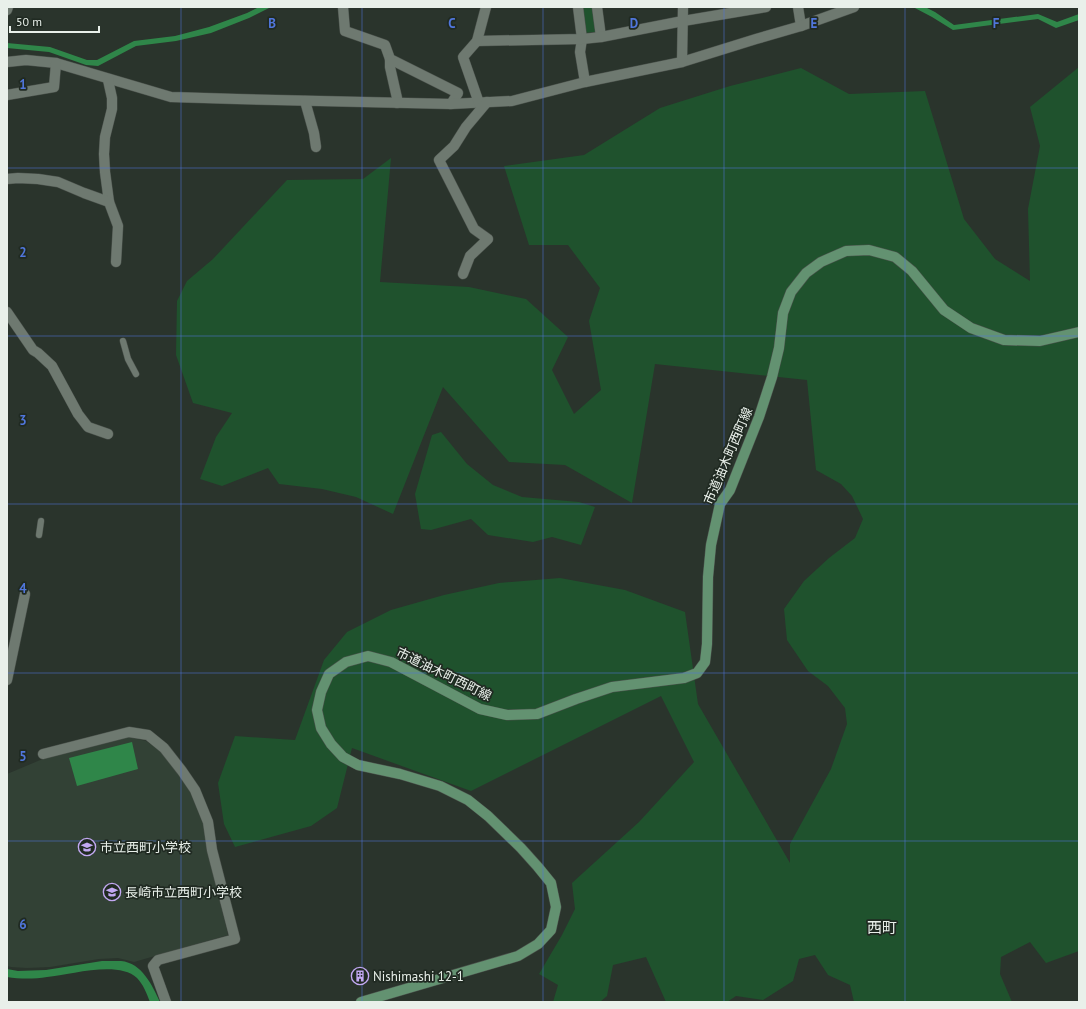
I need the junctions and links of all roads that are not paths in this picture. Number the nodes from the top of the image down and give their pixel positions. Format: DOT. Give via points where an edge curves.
graph roads {
  1 [pos="8,7"];
  2 [pos="343,7"];
  3 [pos="486,7"];
  4 [pos="578,7"];
  5 [pos="597,7"];
  6 [pos="683,7"];
  7 [pos="766,7"];
  8 [pos="798,7"];
  9 [pos="854,7"];
  10 [pos="7,10"];
  11 [pos="683,21"];
  12 [pos="801,26"];
  13 [pos="602,37"];
  14 [pos="582,39"];
  15 [pos="477,41"];
  16 [pos="390,59"];
  17 [pos="7,62"];
  18 [pos="682,62"];
  19 [pos="56,63"];
  20 [pos="109,79"];
  21 [pos="585,82"];
  22 [pos="7,95"];
  23 [pos="305,100"];
  24 [pos="483,102"];
  25 [pos="397,103"];
  26 [pos="451,104"];
  27 [pos="316,146"];
  28 [pos="7,179"];
  29 [pos="110,202"];
  30 [pos="116,262"];
  31 [pos="463,274"];
  32 [pos="7,312"];
  33 [pos="1079,332"];
  34 [pos="123,341"];
  35 [pos="136,374"];
  36 [pos="108,434"];
  37 [pos="41,521"];
  38 [pos="39,535"];
  39 [pos="25,594"];
  40 [pos="7,680"];
  41 [pos="43,754"];
  42 [pos="166,1002"];
  43 [pos="362,1002"];
  1 -- 10 [label="street"];
  2 -- 16 [label="street" via="345,32 385,45"];
  3 -- 15 [label="street"];
  4 -- 14 [label="street"];
  5 -- 13 [label="street"];
  6 -- 11 [label="street"];
  7 -- 11 [label="street"];
  8 -- 12 [label="street"];
  9 -- 12 [label="street"];
  11 -- 13 [label="street"];
  11 -- 18 [label="street"];
  12 -- 18 [label="street"];
  13 -- 14 [label="street"];
  14 -- 15 [label="street"];
  14 -- 21 [label="street" via="580,52"];
  15 -- 24 [label="street" via="463,57"];
  16 -- 25 [label="street"];
  16 -- 26 [label="street" via="458,93"];
  17 -- 19 [label="street" via="26,60"];
  18 -- 21 [label="street"];
  19 -- 20 [label="street"];
  19 -- 22 [label="street" via="54,87"];
  20 -- 23 [label="street" via="171,97"];
  20 -- 29 [label="street" via="112,109 105,136 104,172"];
  21 -- 24 [label="street" via="512,101"];
  23 -- 25 [label="street"];
  23 -- 27 [label="street"];
  24 -- 26 [label="street"];
  24 -- 31 [label="street" via="454,146 439,160 474,229 488,239 470,256"];
  25 -- 26 [label="street"];
  28 -- 29 [label="street" via="38,178 58,182"];
  29 -- 30 [label="street" via="118,226"];
  32 -- 36 [label="street" via="33,350 52,366 68,398 88,427"];
  33 -- 43 [label="street, 市道油木町西町線" via="1040,341 1004,340 971,328 944,310 912,271 895,257 869,250 846,251 821,262 806,273 791,292 783,313 772,377 759,417 730,490 720,504 711,545 705,662 697,672 684,678 612,687 537,714 507,715 480,709 391,662 368,656 346,662 329,674 317,710 321,728 330,744 343,757 358,765 440,786 468,800 488,816 538,867 551,883 556,907 551,930 538,944 518,956"];
  34 -- 35 [label="lane"];
  37 -- 38 [label="lane"];
  39 -- 40 [label="street"];
  41 -- 42 [label="street" via="129,732 148,735 164,748 194,790 208,822 212,850 235,939 158,960 153,966"];
}
